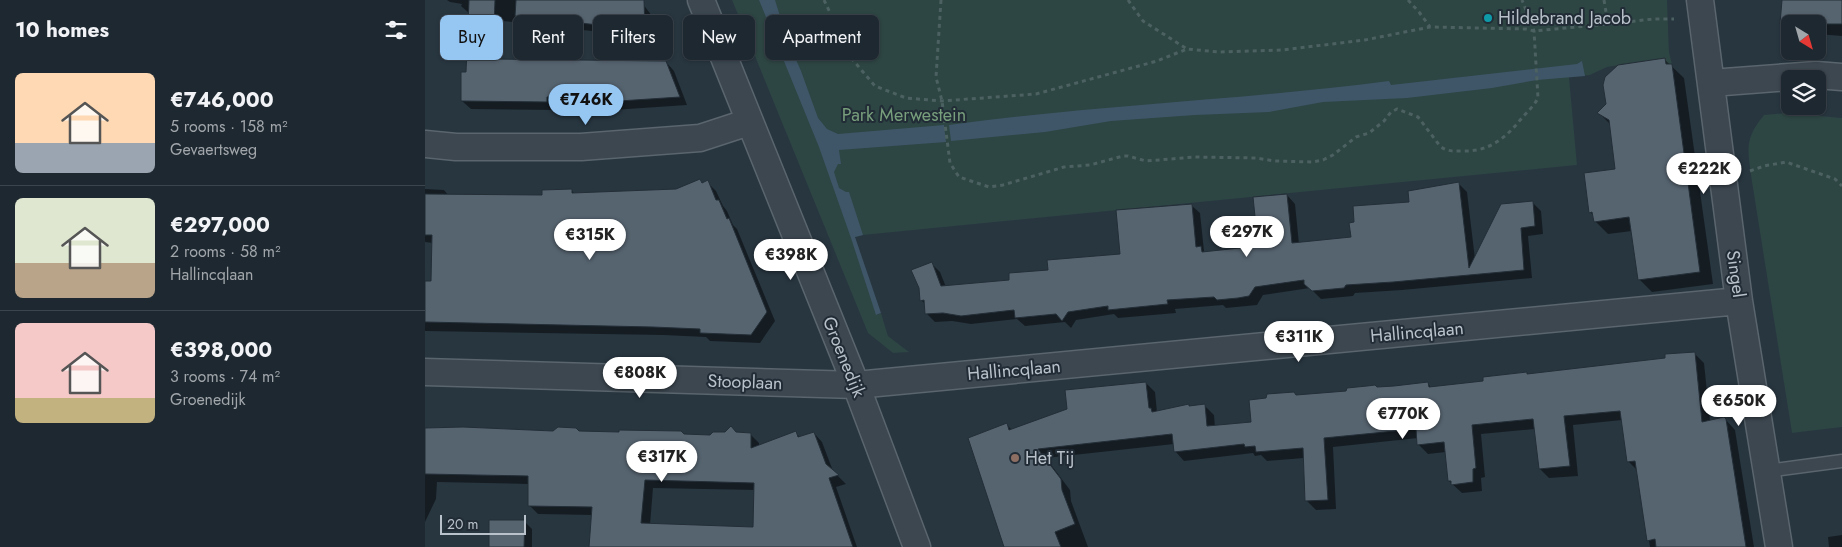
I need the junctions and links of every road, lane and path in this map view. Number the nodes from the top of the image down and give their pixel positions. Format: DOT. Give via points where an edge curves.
graph roads {
  1 [pos="701,0"];
  2 [pos="824,0"];
  3 [pos="941,0"];
  4 [pos="1128,0"];
  5 [pos="1408,0"];
  6 [pos="1522,0"];
  7 [pos="1604,0"];
  8 [pos="1701,9"];
  9 [pos="1608,24"];
  10 [pos="1429,27"];
  11 [pos="1534,31"];
  12 [pos="1187,49"];
  13 [pos="1842,77"];
  14 [pos="1711,83"];
  15 [pos="942,101"];
  16 [pos="749,122"];
  17 [pos="425,144"];
  18 [pos="1723,182"];
  19 [pos="1842,186"];
  20 [pos="1739,301"];
  21 [pos="425,372"];
  22 [pos="856,385"];
  23 [pos="1842,462"];
  24 [pos="1767,471"];
  25 [pos="917,547"];
  26 [pos="1779,547"];
  1 -- 16 [label="street, Groenedijk"];
  2 -- 15 [label="path" via="853,58 875,86 906,98"];
  3 -- 15 [label="path" via="936,77"];
  4 -- 12 [label="path" via="1143,21"];
  5 -- 10 [label="path"];
  6 -- 11 [label="path"];
  7 -- 9 [label="path"];
  8 -- 9 [label="path"];
  8 -- 14 [label="street, Singel"];
  9 -- 11 [label="path"];
  10 -- 11 [label="path" via="1526,28"];
  10 -- 12 [label="path" via="1365,40 1282,50 1219,52"];
  11 -- 15 [label="path" via="1538,98 1512,131 1492,146 1473,151 1445,150 1418,118 1397,109 1369,133 1356,137 1333,155 1313,162 1255,158 1146,161 1123,156 989,186 964,180 955,173 950,163"];
  12 -- 15 [label="path" via="1157,62 1036,94"];
  13 -- 14 [label="street" via="1816,75"];
  14 -- 18 [label="street, Singel"];
  16 -- 17 [label="street" via="700,138 590,146 456,147"];
  16 -- 22 [label="street, Groenedijk"];
  18 -- 19 [label="path" via="1764,166 1786,162 1835,179"];
  18 -- 20 [label="street, Singel"];
  20 -- 22 [label="street, Hallincqlaan"];
  20 -- 24 [label="street, Singel"];
  21 -- 22 [label="street, Stooplaan"];
  22 -- 25 [label="street, Groenedijk"];
  23 -- 24 [label="lane"];
  24 -- 26 [label="street, Singel"];
}
